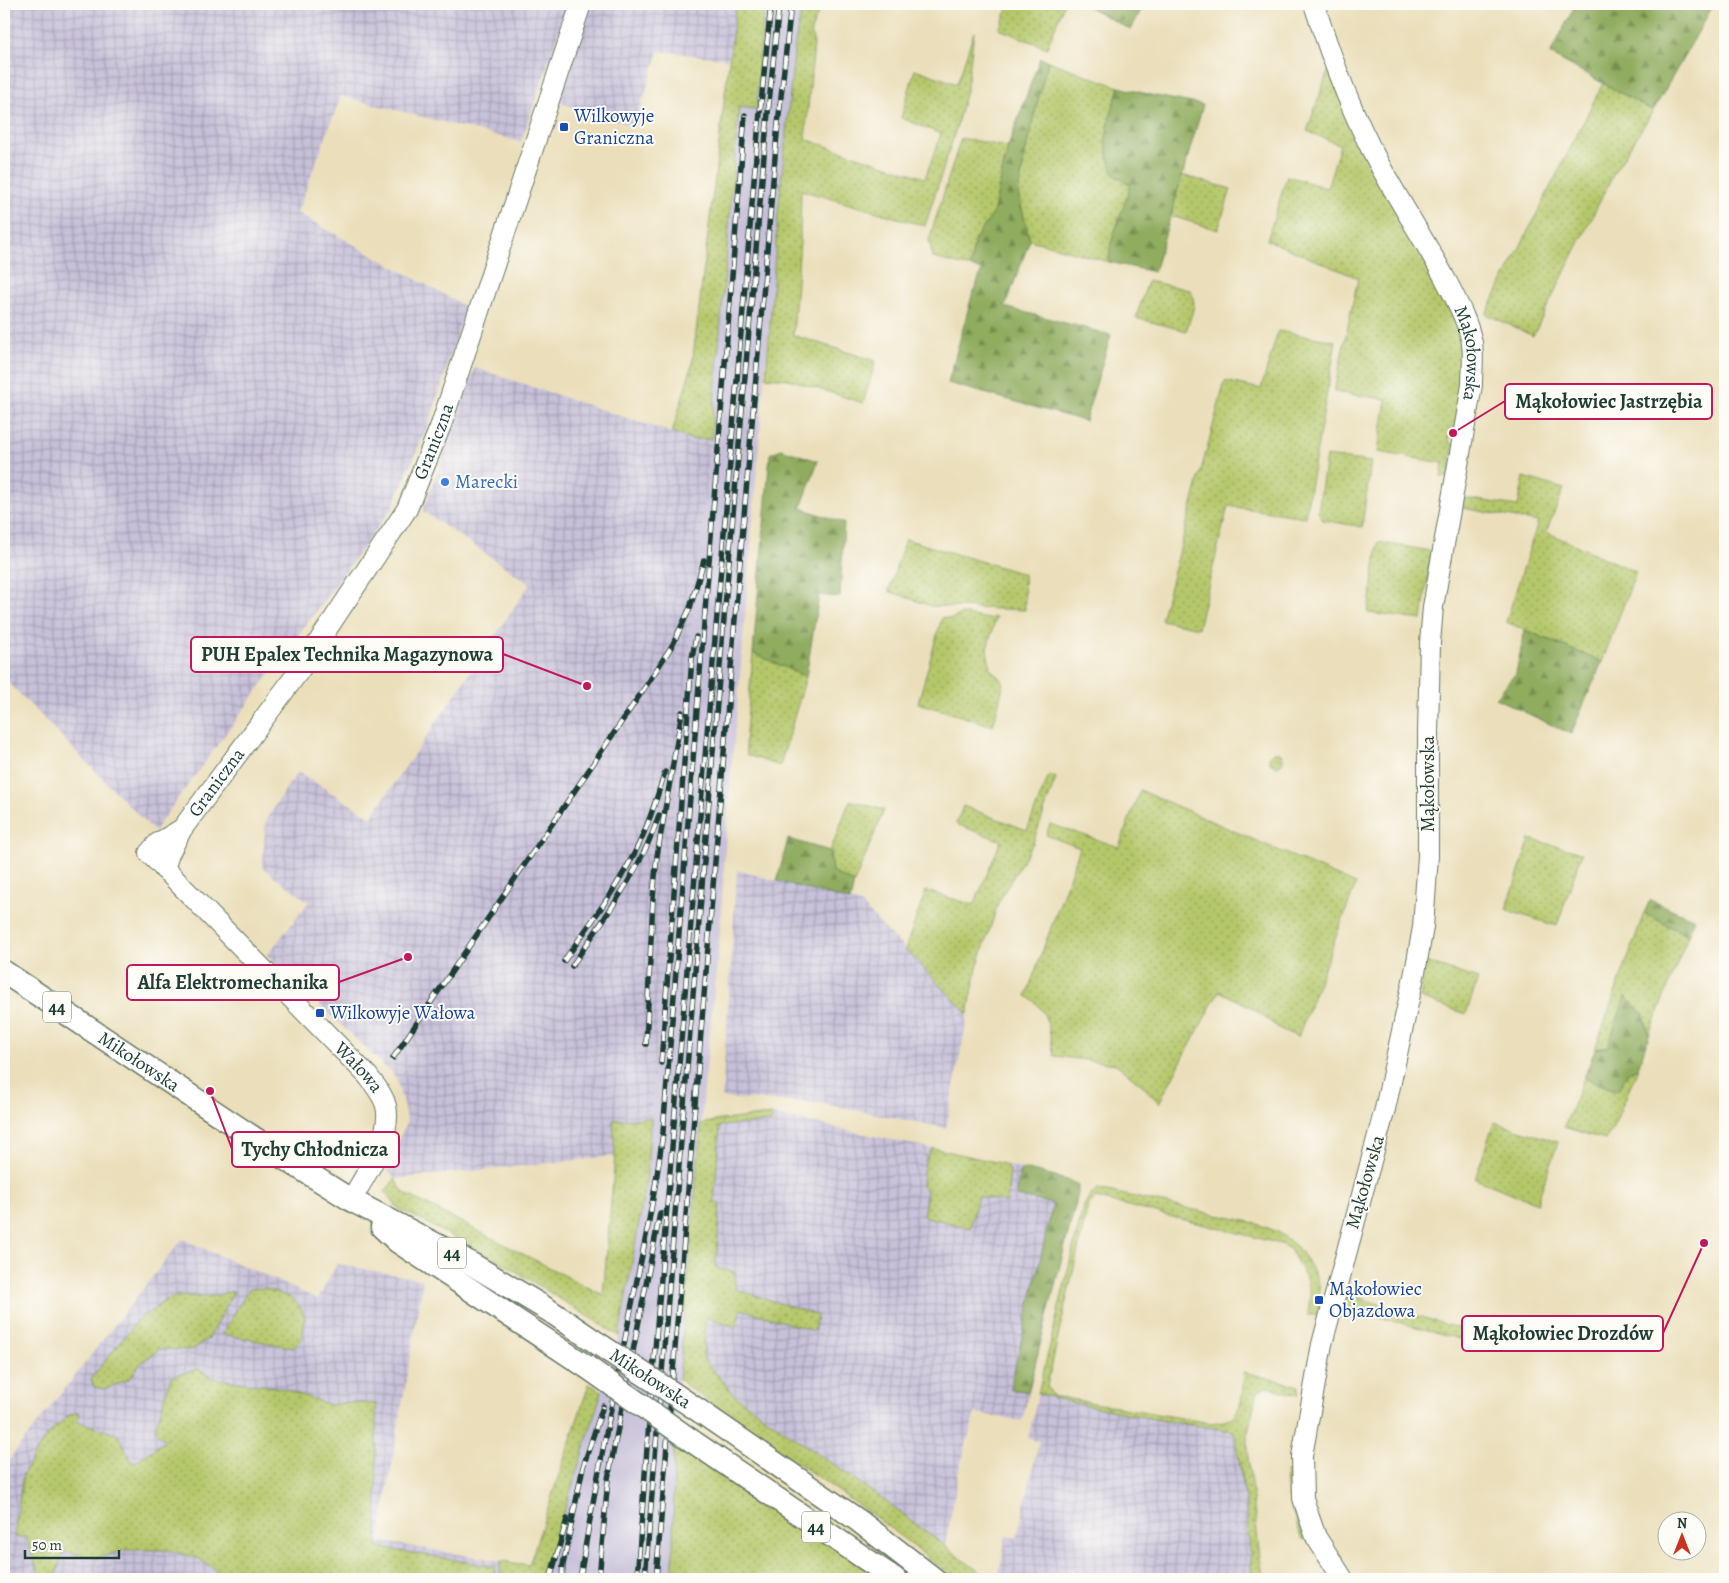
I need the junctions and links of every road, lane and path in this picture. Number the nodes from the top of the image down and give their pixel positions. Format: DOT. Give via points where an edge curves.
graph roads {
  1 [pos="581,4"];
  2 [pos="1314,4"];
  3 [pos="182,829"];
  4 [pos="164,869"];
  5 [pos="4,972"];
  6 [pos="351,1200"];
  7 [pos="894,1579"];
  8 [pos="934,1579"];
  9 [pos="1343,1579"];
  1 -- 3 [label="street, Graniczna" via="441,425 407,509 299,671"];
  2 -- 9 [label="street, Mąkołowska" via="1349,102 1377,160 1455,299 1472,343 1473,361 1472,385 1433,607 1428,856 1423,927 1385,1109 1322,1344 1302,1456 1303,1498 1308,1518 1316,1538"];
  3 -- 4 [label="street"];
  3 -- 4 [label="street, Wałowa" via="149,853"];
  4 -- 6 [label="street, Wałowa" via="380,1091 387,1120 383,1138"];
  5 -- 6 [label="main road, Mikołowska / 44"];
  6 -- 7 [label="main road, Mikołowska / 44, bridge" via="397,1241 587,1367"];
  6 -- 8 [label="main road, Mikołowska / 44, bridge" via="458,1256 550,1311 859,1521"];
}
